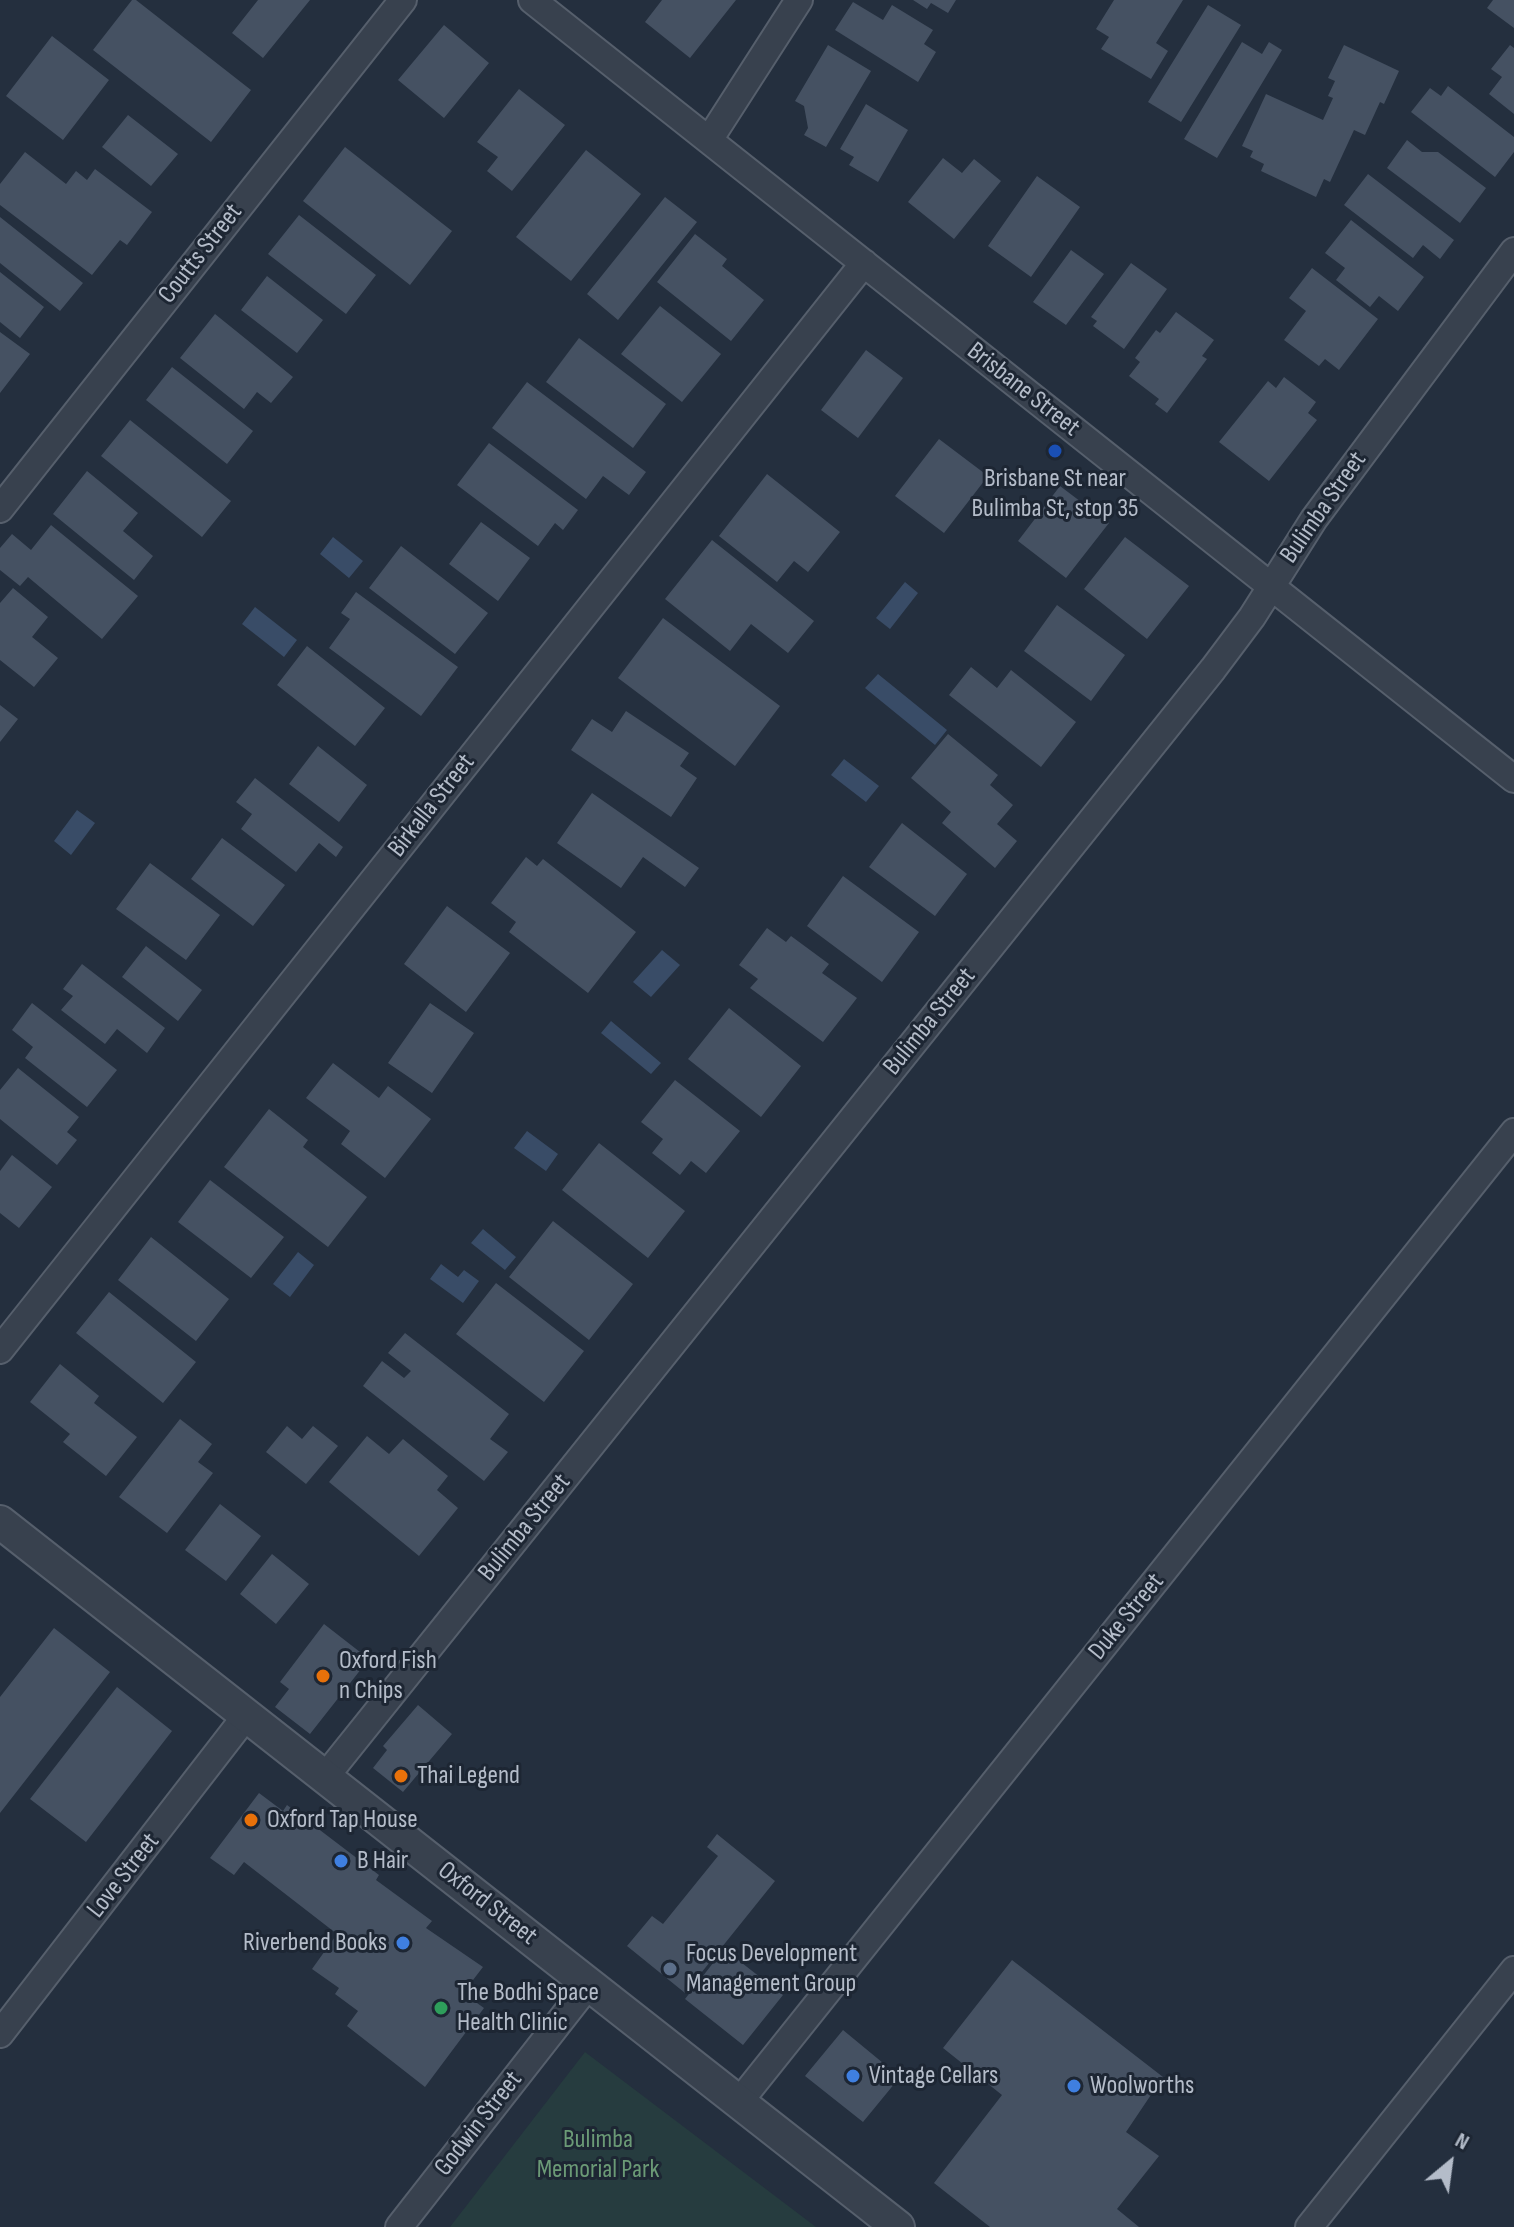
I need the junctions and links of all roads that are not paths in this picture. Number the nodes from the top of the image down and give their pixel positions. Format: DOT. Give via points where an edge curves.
graph roads {
  1 [pos="403,0"];
  2 [pos="532,0"];
  3 [pos="799,0"];
  4 [pos="709,140"];
  5 [pos="1514,251"];
  6 [pos="864,263"];
  7 [pos="0,509"];
  8 [pos="1271,584"];
  9 [pos="1514,779"];
  10 [pos="1514,1132"];
  11 [pos="0,1350"];
  12 [pos="0,1522"];
  13 [pos="246,1716"];
  14 [pos="325,1777"];
  15 [pos="1514,1970"];
  16 [pos="589,1984"];
  17 [pos="0,2034"];
  18 [pos="739,2102"];
  19 [pos="399,2227"];
  20 [pos="898,2227"];
  21 [pos="1309,2227"];
  1 -- 7 [label="street, Coutts Street"];
  2 -- 4 [label="street, Brisbane Street"];
  3 -- 4 [label="street"];
  4 -- 6 [label="street, Brisbane Street"];
  5 -- 8 [label="street, Bulimba Street"];
  6 -- 8 [label="street, Brisbane Street"];
  6 -- 11 [label="street, Birkalla Street"];
  8 -- 9 [label="street, Brisbane Street"];
  8 -- 14 [label="street, Bulimba Street" via="1203,681"];
  10 -- 18 [label="street, Duke Street"];
  12 -- 13 [label="street, Oxford Street"];
  13 -- 14 [label="street, Oxford Street"];
  13 -- 17 [label="street, Love Street"];
  14 -- 16 [label="street, Oxford Street"];
  15 -- 21 [label="street"];
  16 -- 18 [label="street, Oxford Street"];
  16 -- 19 [label="street, Godwin Street"];
  18 -- 20 [label="street, Oxford Street"];
}
